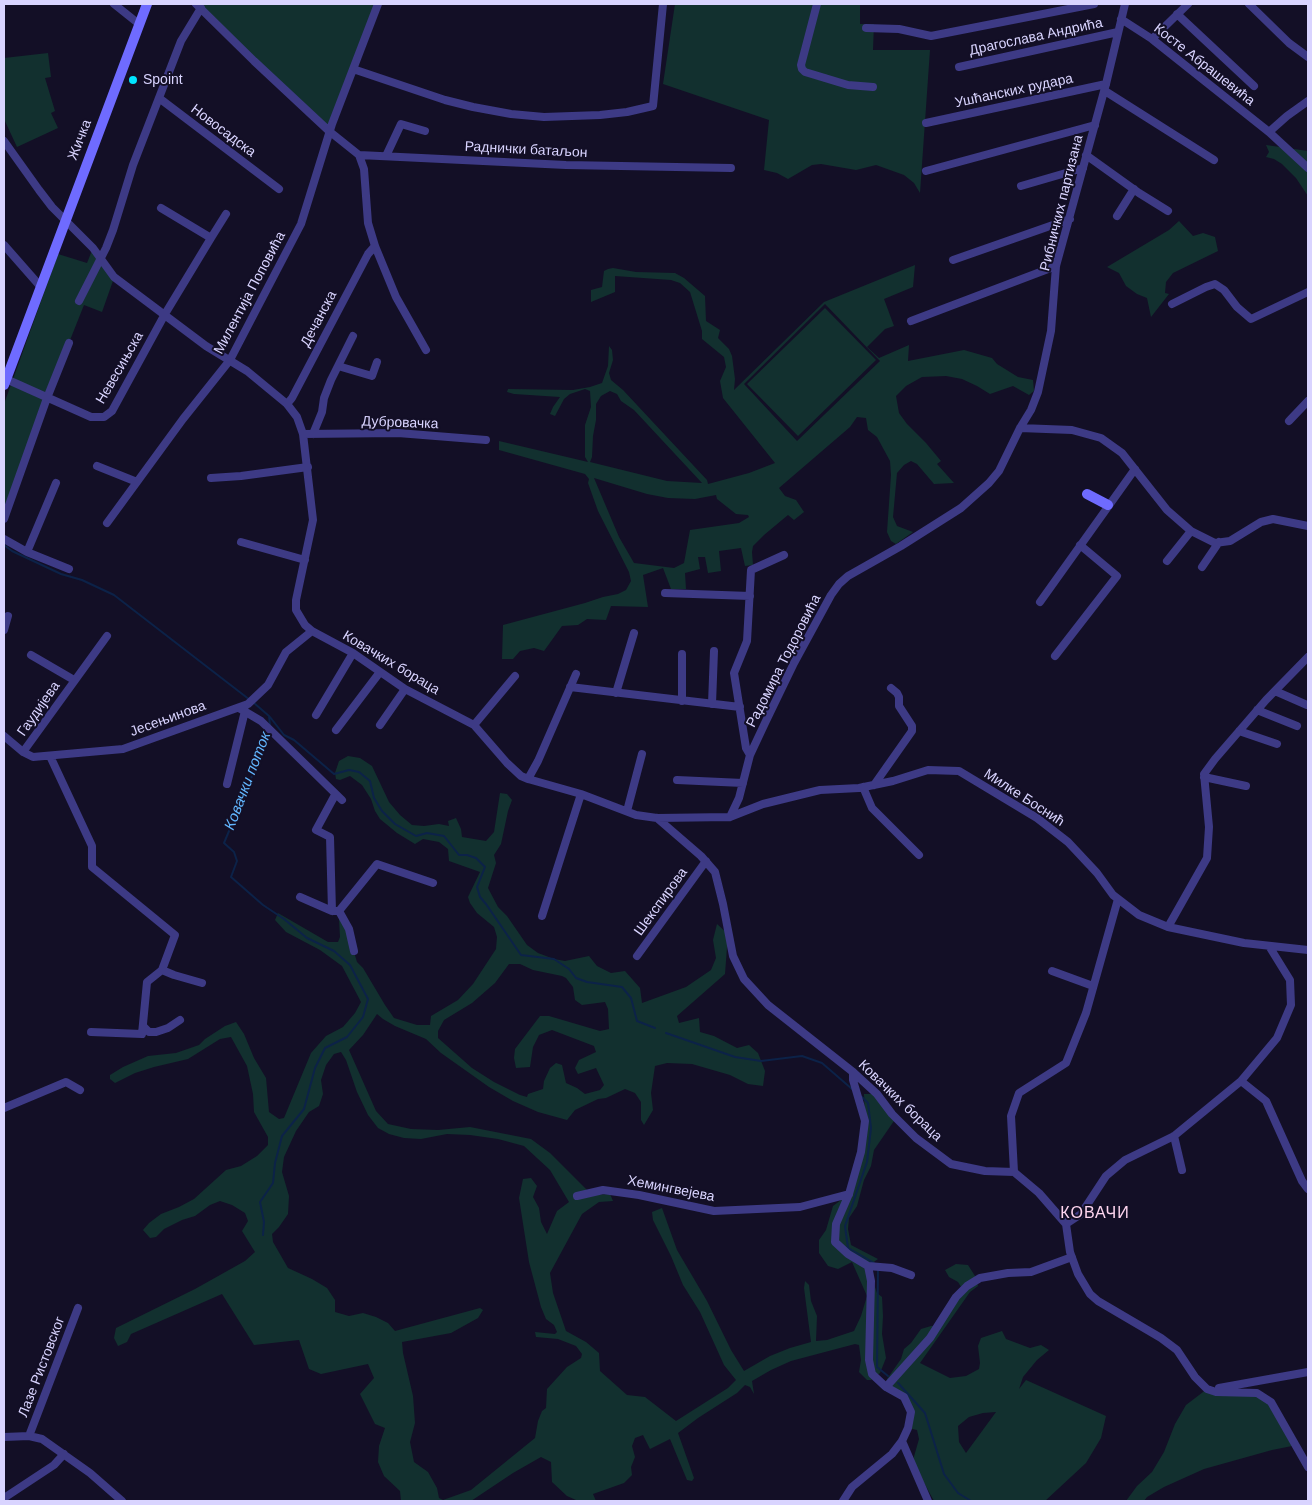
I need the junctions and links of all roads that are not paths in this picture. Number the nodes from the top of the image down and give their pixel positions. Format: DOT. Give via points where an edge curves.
graph roads {
  1 [pos="114,4"];
  2 [pos="147,4"];
  3 [pos="378,4"];
  4 [pos="663,4"];
  5 [pos="817,4"];
  6 [pos="1094,4"];
  7 [pos="1125,4"];
  8 [pos="1188,4"];
  9 [pos="1249,4"];
  10 [pos="198,6"];
  11 [pos="1176,14"];
  12 [pos="1121,18"];
  13 [pos="139,24"];
  14 [pos="866,28"];
  15 [pos="1118,32"];
  16 [pos="1152,39"];
  17 [pos="1308,57"];
  18 [pos="959,67"];
  19 [pos="353,69"];
  20 [pos="1254,86"];
  21 [pos="873,87"];
  22 [pos="1106,88"];
  23 [pos="160,98"];
  24 [pos="1308,101"];
  25 [pos="926,123"];
  26 [pos="1095,124"];
  27 [pos="329,131"];
  28 [pos="425,131"];
  29 [pos="1270,132"];
  30 [pos="4,141"];
  31 [pos="359,155"];
  32 [pos="1086,155"];
  33 [pos="386,156"];
  34 [pos="1214,160"];
  35 [pos="731,168"];
  36 [pos="1083,168"];
  37 [pos="1308,168"];
  38 [pos="926,171"];
  39 [pos="1021,186"];
  40 [pos="1134,189"];
  41 [pos="279,190"];
  42 [pos="161,208"];
  43 [pos="1168,211"];
  44 [pos="226,214"];
  45 [pos="1117,216"];
  46 [pos="66,219"];
  47 [pos="1070,219"];
  48 [pos="211,238"];
  49 [pos="4,245"];
  50 [pos="375,246"];
  51 [pos="100,259"];
  52 [pos="953,260"];
  53 [pos="1056,266"];
  54 [pos="40,286"];
  55 [pos="1308,292"];
  56 [pos="79,301"];
  57 [pos="1172,304"];
  58 [pos="165,314"];
  59 [pos="911,322"];
  60 [pos="353,336"];
  61 [pos="69,343"];
  62 [pos="426,350"];
  63 [pos="230,360"];
  64 [pos="377,362"];
  65 [pos="338,366"];
  66 [pos="4,380"];
  67 [pos="47,398"];
  68 [pos="1308,401"];
  69 [pos="287,404"];
  70 [pos="1031,410"];
  71 [pos="1289,421"];
  72 [pos="1020,428"];
  73 [pos="303,434"];
  74 [pos="313,434"];
  75 [pos="486,440"];
  76 [pos="97,466"];
  77 [pos="308,467"];
  78 [pos="1135,469"];
  79 [pos="211,478"];
  80 [pos="137,482"];
  81 [pos="56,483"];
  82 [pos="1088,494"];
  83 [pos="1108,505"];
  84 [pos="4,519"];
  85 [pos="107,523"];
  86 [pos="1308,526"];
  87 [pos="1191,531"];
  88 [pos="4,538"];
  89 [pos="241,542"];
  90 [pos="1219,542"];
  91 [pos="1080,545"];
  92 [pos="27,552"];
  93 [pos="784,555"];
  94 [pos="305,560"];
  95 [pos="1167,560"];
  96 [pos="1202,567"];
  97 [pos="69,569"];
  98 [pos="665,593"];
  99 [pos="750,596"];
  100 [pos="1040,602"];
  101 [pos="8,616"];
  102 [pos="4,630"];
  103 [pos="312,631"];
  104 [pos="634,634"];
  105 [pos="107,636"];
  106 [pos="714,651"];
  107 [pos="353,653"];
  108 [pos="682,654"];
  109 [pos="31,655"];
  110 [pos="1055,656"];
  111 [pos="1308,657"];
  112 [pos="380,672"];
  113 [pos="576,674"];
  114 [pos="515,676"];
  115 [pos="74,680"];
  116 [pos="570,688"];
  117 [pos="891,688"];
  118 [pos="405,689"];
  119 [pos="1275,691"];
  120 [pos="616,693"];
  121 [pos="682,700"];
  122 [pos="712,704"];
  123 [pos="1307,705"];
  124 [pos="740,707"];
  125 [pos="244,708"];
  126 [pos="1257,710"];
  127 [pos="316,715"];
  128 [pos="474,724"];
  129 [pos="380,725"];
  130 [pos="1297,726"];
  131 [pos="336,730"];
  132 [pos="1239,731"];
  133 [pos="4,736"];
  134 [pos="1277,744"];
  135 [pos="23,752"];
  136 [pos="642,754"];
  137 [pos="750,755"];
  138 [pos="50,756"];
  139 [pos="1204,777"];
  140 [pos="528,779"];
  141 [pos="677,780"];
  142 [pos="743,783"];
  143 [pos="227,784"];
  144 [pos="874,785"];
  145 [pos="1246,786"];
  146 [pos="863,787"];
  147 [pos="582,794"];
  148 [pos="627,811"];
  149 [pos="730,817"];
  150 [pos="657,818"];
  151 [pos="919,854"];
  152 [pos="706,862"];
  153 [pos="433,883"];
  154 [pos="300,897"];
  155 [pos="1118,899"];
  156 [pos="336,911"];
  157 [pos="542,916"];
  158 [pos="1168,927"];
  159 [pos="1269,946"];
  160 [pos="1308,950"];
  161 [pos="354,951"];
  162 [pos="637,956"];
  163 [pos="162,970"];
  164 [pos="1052,971"];
  165 [pos="202,983"];
  166 [pos="1093,986"];
  167 [pos="180,1020"];
  168 [pos="143,1026"];
  169 [pos="91,1032"];
  170 [pos="853,1072"];
  171 [pos="1241,1081"];
  172 [pos="80,1090"];
  173 [pos="4,1108"];
  174 [pos="1174,1136"];
  175 [pos="1182,1170"];
  176 [pos="1014,1172"];
  177 [pos="1308,1189"];
  178 [pos="849,1194"];
  179 [pos="577,1196"];
  180 [pos="1066,1224"];
  181 [pos="1072,1257"];
  182 [pos="868,1266"];
  183 [pos="911,1275"];
  184 [pos="78,1308"];
  185 [pos="1308,1372"];
  186 [pos="886,1387"];
  187 [pos="1208,1389"];
  188 [pos="29,1436"];
  189 [pos="4,1437"];
  190 [pos="902,1441"];
  191 [pos="64,1454"];
  192 [pos="1308,1467"];
  193 [pos="4,1498"];
  194 [pos="122,1501"];
  195 [pos="843,1501"];
  196 [pos="928,1501"];
  1 -- 13 [label="street"];
  2 -- 13 [label="main road, Жичка"];
  3 -- 19 [label="street"];
  4 -- 19 [label="street" via="653,106 627,112 544,118 511,114 445,100"];
  5 -- 21 [label="street" via="802,69 848,85"];
  6 -- 14 [label="street" via="931,36 899,29"];
  7 -- 12 [label="street, Рибничких партизана"];
  8 -- 11 [label="street"];
  9 -- 17 [label="street"];
  10 -- 23 [label="street"];
  10 -- 27 [label="street"];
  11 -- 16 [label="street"];
  11 -- 20 [label="street"];
  12 -- 15 [label="street, Рибничких партизана"];
  12 -- 16 [label="street, Косте Абрашевића"];
  13 -- 46 [label="main road, Жичка"];
  15 -- 18 [label="street, Драгослава Андрића"];
  15 -- 22 [label="street, Рибничких партизана"];
  16 -- 29 [label="street, Косте Абрашевића"];
  19 -- 27 [label="street"];
  22 -- 25 [label="street, Ушћанских рудара"];
  22 -- 26 [label="street, Рибничких партизана"];
  22 -- 34 [label="street"];
  23 -- 41 [label="street, Новосадска"];
  23 -- 51 [label="street"];
  24 -- 29 [label="street"];
  26 -- 32 [label="street, Рибничких партизана"];
  26 -- 38 [label="street"];
  27 -- 31 [label="street"];
  27 -- 63 [label="street, Милентија Поповића" via="301,224"];
  28 -- 33 [label="street" via="401,124"];
  29 -- 37 [label="street, Косте Абрашевића"];
  30 -- 46 [label="street, Ковачких бораца" via="39,190"];
  31 -- 33 [label="street, Раднички батаљон"];
  31 -- 50 [label="street" via="364,169 368,223"];
  32 -- 36 [label="street, Рибничких партизана"];
  32 -- 40 [label="street"];
  33 -- 35 [label="street, Раднички батаљон" via="566,165"];
  36 -- 39 [label="street"];
  36 -- 47 [label="street, Рибничких партизана"];
  40 -- 43 [label="street"];
  40 -- 45 [label="street"];
  42 -- 48 [label="street"];
  44 -- 48 [label="street, Невесињска"];
  46 -- 51 [label="street, Ковачких бораца"];
  46 -- 54 [label="main road, Жичка"];
  47 -- 52 [label="street"];
  47 -- 53 [label="street, Рибничких партизана"];
  48 -- 58 [label="street, Невесињска"];
  49 -- 54 [label="street"];
  50 -- 62 [label="street" via="396,297"];
  50 -- 69 [label="street, Дечанска"];
  51 -- 56 [label="street"];
  51 -- 58 [label="street, Ковачких бораца" via="114,278"];
  53 -- 59 [label="street"];
  53 -- 70 [label="street, Рибничких партизана" via="1051,331"];
  54 -- 66 [label="main road, Жичка"];
  55 -- 57 [label="street" via="1251,319 1215,284"];
  58 -- 63 [label="street, Ковачких бораца"];
  58 -- 67 [label="street, Невесињска" via="109,414 90,417"];
  60 -- 65 [label="street"];
  61 -- 67 [label="street"];
  63 -- 69 [label="street, Ковачких бораца"];
  63 -- 80 [label="street, Милентија Поповића"];
  64 -- 65 [label="street" via="372,376"];
  65 -- 74 [label="street"];
  66 -- 67 [label="street, Невесињска"];
  67 -- 84 [label="street"];
  68 -- 71 [label="street"];
  69 -- 73 [label="street, Ковачких бораца" via="297,417"];
  70 -- 72 [label="street, Радомира Тодоровића"];
  72 -- 78 [label="street" via="1072,430 1101,438 1122,453"];
  72 -- 137 [label="street, Радомира Тодоровића" via="999,471 961,508 839,584 794,663"];
  73 -- 74 [label="street, Дубровачка"];
  73 -- 77 [label="street, Ковачких бораца"];
  74 -- 75 [label="street, Дубровачка" via="398,433"];
  76 -- 80 [label="street"];
  77 -- 79 [label="street"];
  77 -- 94 [label="street, Ковачких бораца" via="313,520"];
  78 -- 83 [label="street"];
  78 -- 87 [label="street" via="1167,510"];
  80 -- 85 [label="street, Милентија Поповића"];
  81 -- 92 [label="street"];
  82 -- 83 [label="main road"];
  83 -- 91 [label="street"];
  86 -- 90 [label="street" via="1273,519 1261,522 1230,541"];
  87 -- 90 [label="street"];
  87 -- 95 [label="street"];
  88 -- 92 [label="street"];
  89 -- 94 [label="street"];
  90 -- 96 [label="street"];
  91 -- 100 [label="street"];
  91 -- 110 [label="street" via="1117,576"];
  92 -- 97 [label="street"];
  93 -- 99 [label="street" via="751,570"];
  94 -- 103 [label="street, Ковачких бораца" via="297,589 296,610"];
  98 -- 99 [label="street"];
  99 -- 124 [label="street" via="747,641 734,673"];
  101 -- 102 [label="street"];
  103 -- 107 [label="street, Ковачких бораца"];
  103 -- 125 [label="street, Јесењинова" via="286,652 268,685"];
  104 -- 120 [label="street"];
  105 -- 115 [label="street, Гаудијева"];
  106 -- 122 [label="street"];
  107 -- 112 [label="street, Ковачких бораца"];
  107 -- 127 [label="street"];
  108 -- 121 [label="street"];
  109 -- 115 [label="street, Гаудијева"];
  111 -- 119 [label="street"];
  112 -- 118 [label="street, Ковачких бораца"];
  112 -- 131 [label="street"];
  113 -- 116 [label="street"];
  114 -- 128 [label="street"];
  115 -- 135 [label="street, Гаудијева"];
  116 -- 120 [label="street"];
  116 -- 140 [label="street"];
  117 -- 144 [label="street" via="899,697 898,706 912,731"];
  118 -- 128 [label="street, Ковачких бораца"];
  118 -- 129 [label="street"];
  119 -- 123 [label="street"];
  119 -- 126 [label="street"];
  120 -- 121 [label="street"];
  121 -- 122 [label="street"];
  122 -- 124 [label="street"];
  124 -- 137 [label="street"];
  125 -- 138 [label="street, Јесењинова" via="123,749"];
  125 -- 143 [label="street"];
  125 -- 156 [label="street" via="339,798 316,830 330,837"];
  126 -- 130 [label="street"];
  126 -- 132 [label="street"];
  128 -- 140 [label="street, Ковачких бораца" via="514,770"];
  132 -- 134 [label="street"];
  132 -- 139 [label="street"];
  133 -- 135 [label="street"];
  135 -- 138 [label="street, Јесењинова" via="33,757"];
  136 -- 148 [label="street"];
  137 -- 142 [label="street, Радомира Тодоровића"];
  138 -- 163 [label="street" via="92,846 92,867 175,935"];
  139 -- 145 [label="street"];
  139 -- 158 [label="street" via="1209,827 1207,858"];
  140 -- 147 [label="street, Ковачких бораца"];
  141 -- 142 [label="street"];
  142 -- 149 [label="street, Радомира Тодоровића"];
  144 -- 146 [label="street, Милке Боснић"];
  144 -- 155 [label="street, Милке Боснић" via="928,770 959,770 1037,818 1068,842"];
  146 -- 149 [label="street, Милке Боснић" via="820,790 763,804"];
  146 -- 151 [label="street" via="872,808"];
  147 -- 148 [label="street, Ковачких бораца"];
  147 -- 157 [label="street"];
  148 -- 150 [label="street, Ковачких бораца"];
  149 -- 150 [label="street, Ковачких бораца"];
  150 -- 152 [label="street, Ковачких бораца"];
  152 -- 162 [label="street, Шекспирова"];
  152 -- 170 [label="street, Ковачких бораца" via="715,872 733,956 744,979 768,1005"];
  153 -- 156 [label="street" via="377,864"];
  154 -- 156 [label="street"];
  155 -- 158 [label="street, Милке Боснић" via="1139,915"];
  155 -- 166 [label="street"];
  156 -- 161 [label="street" via="349,929"];
  158 -- 159 [label="street, Милке Боснић"];
  159 -- 160 [label="street, Милке Боснић"];
  159 -- 171 [label="street" via="1290,980 1291,1005 1277,1038"];
  163 -- 165 [label="street"];
  163 -- 168 [label="street" via="147,982"];
  164 -- 166 [label="street"];
  166 -- 176 [label="street" via="1066,1063 1019,1093 1011,1116"];
  167 -- 168 [label="street" via="156,1032 148,1032"];
  168 -- 169 [label="street" via="142,1034"];
  170 -- 176 [label="street, Ковачких бораца" via="916,1138 951,1164 985,1172"];
  170 -- 178 [label="street" via="865,1121 861,1152"];
  171 -- 174 [label="street"];
  171 -- 177 [label="street" via="1266,1101"];
  172 -- 173 [label="street" via="66,1082"];
  174 -- 175 [label="street"];
  174 -- 180 [label="street" via="1125,1160 1106,1176 1081,1214"];
  176 -- 180 [label="street" via="1039,1193"];
  178 -- 179 [label="street, Хемингвејева" via="800,1206 714,1211 603,1190"];
  178 -- 182 [label="street" via="836,1224 835,1242"];
  180 -- 181 [label="street"];
  181 -- 186 [label="street" via="1031,1272 980,1278 968,1286 956,1297 930,1338"];
  181 -- 187 [label="street" via="1090,1294 1177,1350 1195,1377"];
  182 -- 183 [label="street" via="892,1268"];
  182 -- 186 [label="street" via="871,1281 869,1360 872,1374"];
  184 -- 188 [label="street, Лазе Ристовског"];
  185 -- 187 [label="street"];
  186 -- 190 [label="street" via="904,1397 911,1412"];
  187 -- 192 [label="street" via="1257,1393 1271,1402"];
  188 -- 189 [label="street"];
  188 -- 191 [label="street"];
  190 -- 195 [label="street" via="892,1454 852,1487"];
  190 -- 196 [label="street"];
  191 -- 193 [label="street" via="54,1465"];
  191 -- 194 [label="street"];
}
